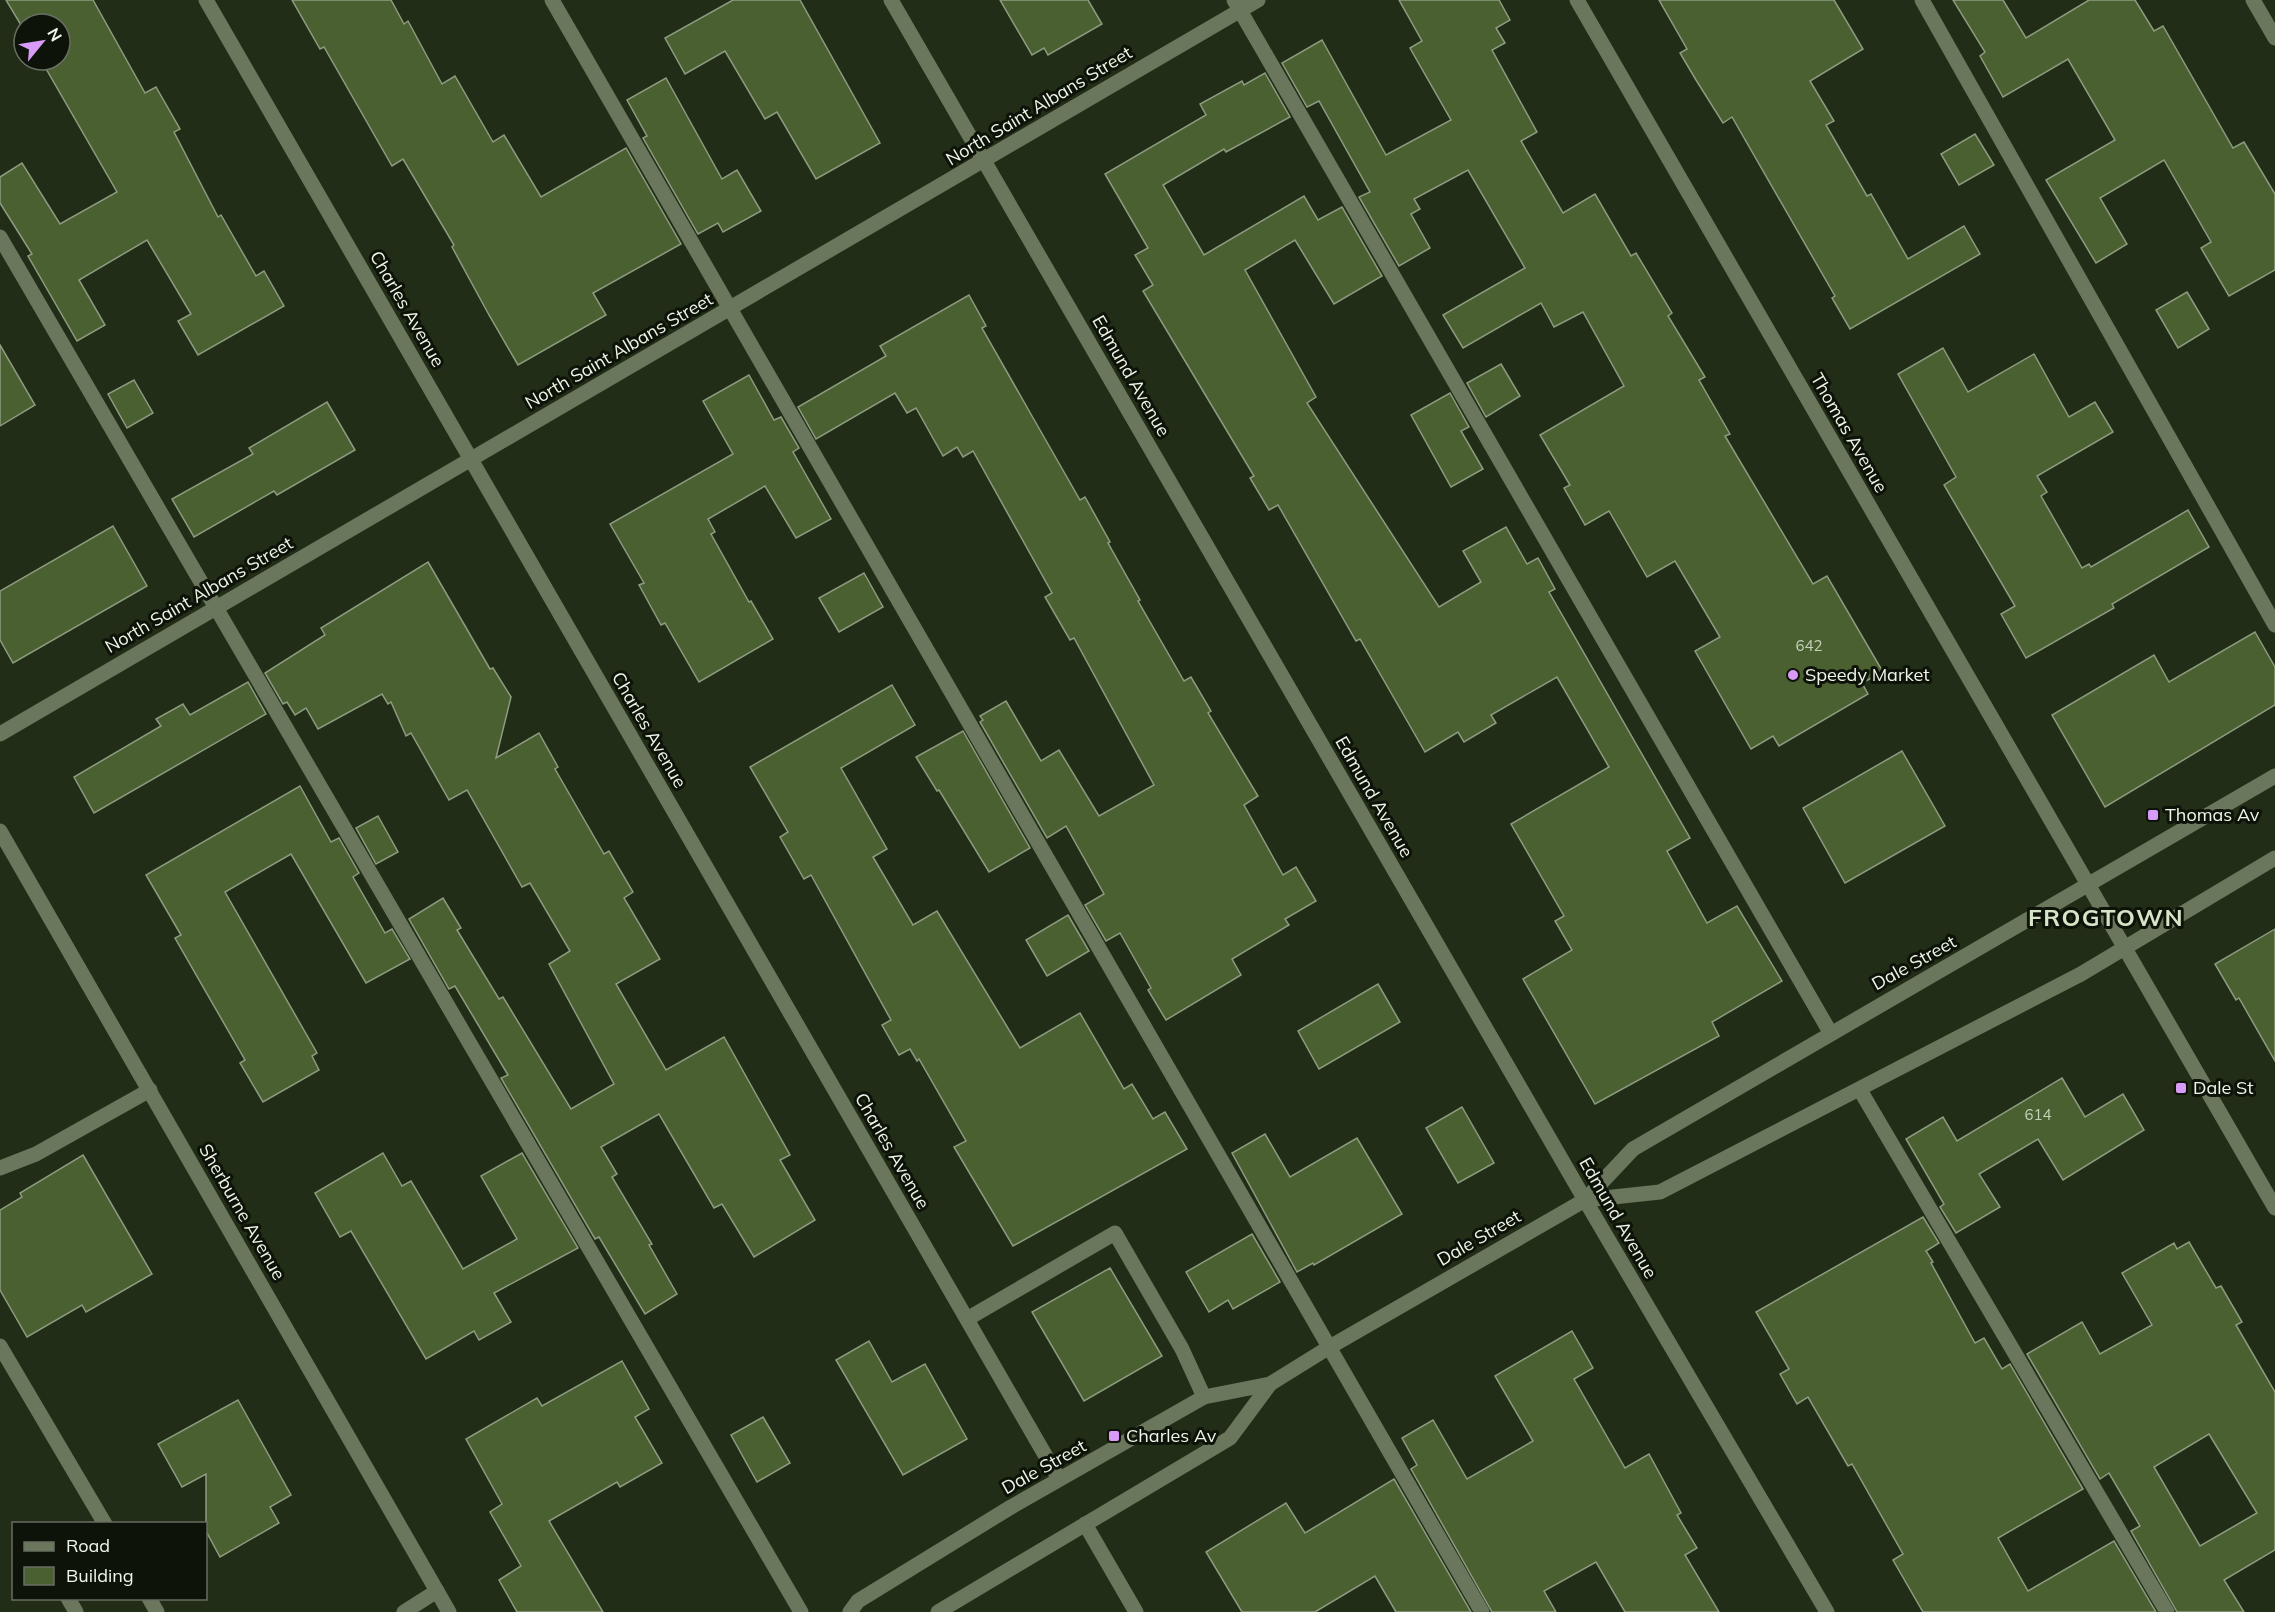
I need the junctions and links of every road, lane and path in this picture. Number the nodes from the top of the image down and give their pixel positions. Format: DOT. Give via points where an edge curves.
graph roads {
  1 [pos="206,0"];
  2 [pos="552,0"];
  3 [pos="891,0"];
  4 [pos="1258,0"];
  5 [pos="1577,0"];
  6 [pos="1922,0"];
  7 [pos="2253,0"];
  8 [pos="1237,5"];
  9 [pos="2275,38"];
  10 [pos="984,162"];
  11 [pos="0,237"];
  12 [pos="729,309"];
  13 [pos="471,461"];
  14 [pos="214,608"];
  15 [pos="2275,625"];
  16 [pos="0,734"];
  17 [pos="2275,776"];
  18 [pos="0,831"];
  19 [pos="2275,858"];
  20 [pos="2088,886"];
  21 [pos="2123,949"];
  22 [pos="1830,1032"];
  23 [pos="150,1090"];
  24 [pos="1860,1090"];
  25 [pos="0,1168"];
  26 [pos="1584,1200"];
  27 [pos="2275,1208"];
  28 [pos="967,1319"];
  29 [pos="0,1346"];
  30 [pos="1328,1348"];
  31 [pos="1270,1384"];
  32 [pos="1204,1397"];
  33 [pos="1059,1479"];
  34 [pos="104,1522"];
  35 [pos="1086,1524"];
  36 [pos="437,1591"];
  37 [pos="404,1612"];
  38 [pos="449,1612"];
  39 [pos="801,1612"];
  40 [pos="850,1612"];
  41 [pos="938,1612"];
  42 [pos="1136,1612"];
  43 [pos="1482,1612"];
  44 [pos="1827,1612"];
  45 [pos="2167,1612"];
  1 -- 13 [label="street, Charles Avenue"];
  2 -- 12 [label="street"];
  3 -- 10 [label="street, Edmund Avenue"];
  4 -- 8 [label="street, North Saint Albans Street"];
  5 -- 20 [label="street, Thomas Avenue"];
  6 -- 15 [label="street"];
  7 -- 9 [label="street"];
  8 -- 10 [label="street, North Saint Albans Street"];
  8 -- 22 [label="street"];
  10 -- 12 [label="street, North Saint Albans Street"];
  10 -- 26 [label="street, Edmund Avenue"];
  11 -- 14 [label="street"];
  12 -- 13 [label="street, North Saint Albans Street"];
  12 -- 30 [label="street"];
  13 -- 14 [label="street, North Saint Albans Street"];
  13 -- 28 [label="street, Charles Avenue"];
  14 -- 16 [label="street, North Saint Albans Street"];
  14 -- 39 [label="street"];
  17 -- 20 [label="street, Dale Street"];
  18 -- 23 [label="street, Sherburne Avenue"];
  19 -- 21 [label="street, Dale Street"];
  20 -- 21 [label="street, Thomas Avenue"];
  20 -- 22 [label="street, Dale Street"];
  21 -- 24 [label="street, Dale Street"];
  21 -- 27 [label="street, Thomas Avenue"];
  22 -- 26 [label="street, Dale Street" via="1633,1149"];
  23 -- 25 [label="street" via="36,1154"];
  23 -- 36 [label="street, Sherburne Avenue"];
  24 -- 26 [label="street, Dale Street" via="1660,1192"];
  24 -- 45 [label="street"];
  26 -- 30 [label="street, Dale Street"];
  26 -- 44 [label="street, Edmund Avenue"];
  28 -- 32 [label="street" via="1115,1233 1182,1349"];
  28 -- 33 [label="street, Charles Avenue"];
  29 -- 34 [label="street"];
  30 -- 31 [label="street, Dale Street"];
  30 -- 43 [label="street"];
  31 -- 32 [label="street, Dale Street"];
  31 -- 35 [label="street, Dale Street" via="1230,1438"];
  32 -- 33 [label="street, Dale Street"];
  33 -- 40 [label="street, Dale Street" via="858,1602"];
  35 -- 41 [label="street, Dale Street"];
  35 -- 42 [label="street"];
  36 -- 37 [label="street"];
  36 -- 38 [label="street, Sherburne Avenue"];
}
